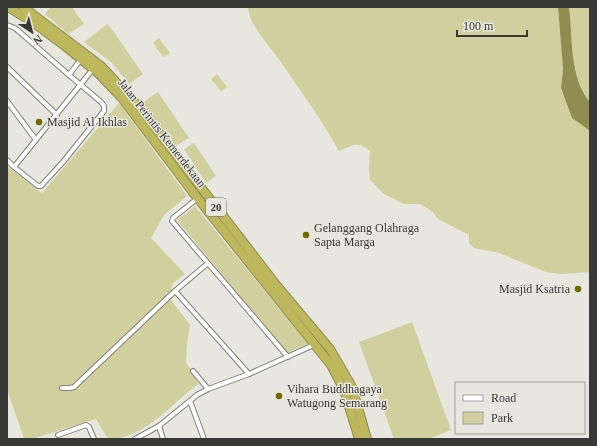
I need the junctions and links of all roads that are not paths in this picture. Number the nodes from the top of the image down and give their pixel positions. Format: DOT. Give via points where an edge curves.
graph roads {
  1 [pos="8,7"];
  2 [pos="23,7"];
  3 [pos="7,25"];
  4 [pos="83,56"];
  5 [pos="7,67"];
  6 [pos="93,69"];
  7 [pos="68,75"];
  8 [pos="81,86"];
  9 [pos="7,101"];
  10 [pos="57,115"];
  11 [pos="36,140"];
  12 [pos="7,160"];
  13 [pos="14,167"];
  14 [pos="198,198"];
  15 [pos="207,264"];
  16 [pos="268,280"];
  17 [pos="176,291"];
  18 [pos="316,344"];
  19 [pos="288,357"];
  20 [pos="193,370"];
  21 [pos="249,374"];
  22 [pos="62,388"];
  23 [pos="208,389"];
  24 [pos="190,401"];
  25 [pos="159,426"];
  26 [pos="58,435"];
  27 [pos="94,439"];
  28 [pos="135,439"];
  29 [pos="163,439"];
  30 [pos="204,439"];
  31 [pos="359,439"];
  32 [pos="367,439"];
  1 -- 4 [label="highway, Jalan Perintis Kemerdekaan / 20"];
  2 -- 4 [label="highway, Jalan Perintis Kemerdekaan / 20"];
  3 -- 7 [label="street" via="15,28"];
  4 -- 6 [label="highway, Jalan Perintis Kemerdekaan / 20"];
  4 -- 7 [label="street"];
  4 -- 16 [label="highway, Jalan Perintis Kemerdekaan / 20" via="128,94"];
  5 -- 10 [label="street"];
  6 -- 8 [label="street"];
  6 -- 14 [label="highway, Jalan Perintis Kemerdekaan / 20" via="131,109"];
  7 -- 8 [label="street"];
  8 -- 10 [label="street"];
  8 -- 13 [label="street" via="101,102 104,111 62,162 41,186"];
  9 -- 11 [label="street"];
  10 -- 11 [label="street"];
  11 -- 13 [label="street"];
  12 -- 13 [label="street"];
  14 -- 15 [label="street" via="172,221"];
  14 -- 16 [label="highway, Jalan Perintis Kemerdekaan / 20"];
  15 -- 17 [label="street"];
  15 -- 19 [label="street"];
  16 -- 18 [label="highway, Jalan Perintis Kemerdekaan / 20"];
  16 -- 32 [label="highway, Jalan Perintis Kemerdekaan / 20" via="338,361 352,387"];
  17 -- 21 [label="street"];
  17 -- 22 [label="street" via="74,387"];
  18 -- 19 [label="street"];
  18 -- 31 [label="highway, Jalan Perintis Kemerdekaan / 20" via="344,390"];
  19 -- 21 [label="street"];
  20 -- 23 [label="street"];
  21 -- 23 [label="street"];
  23 -- 24 [label="street"];
  24 -- 25 [label="street"];
  24 -- 30 [label="street"];
  25 -- 28 [label="street"];
  25 -- 29 [label="street"];
  26 -- 27 [label="street" via="86,425 90,427"];
}
